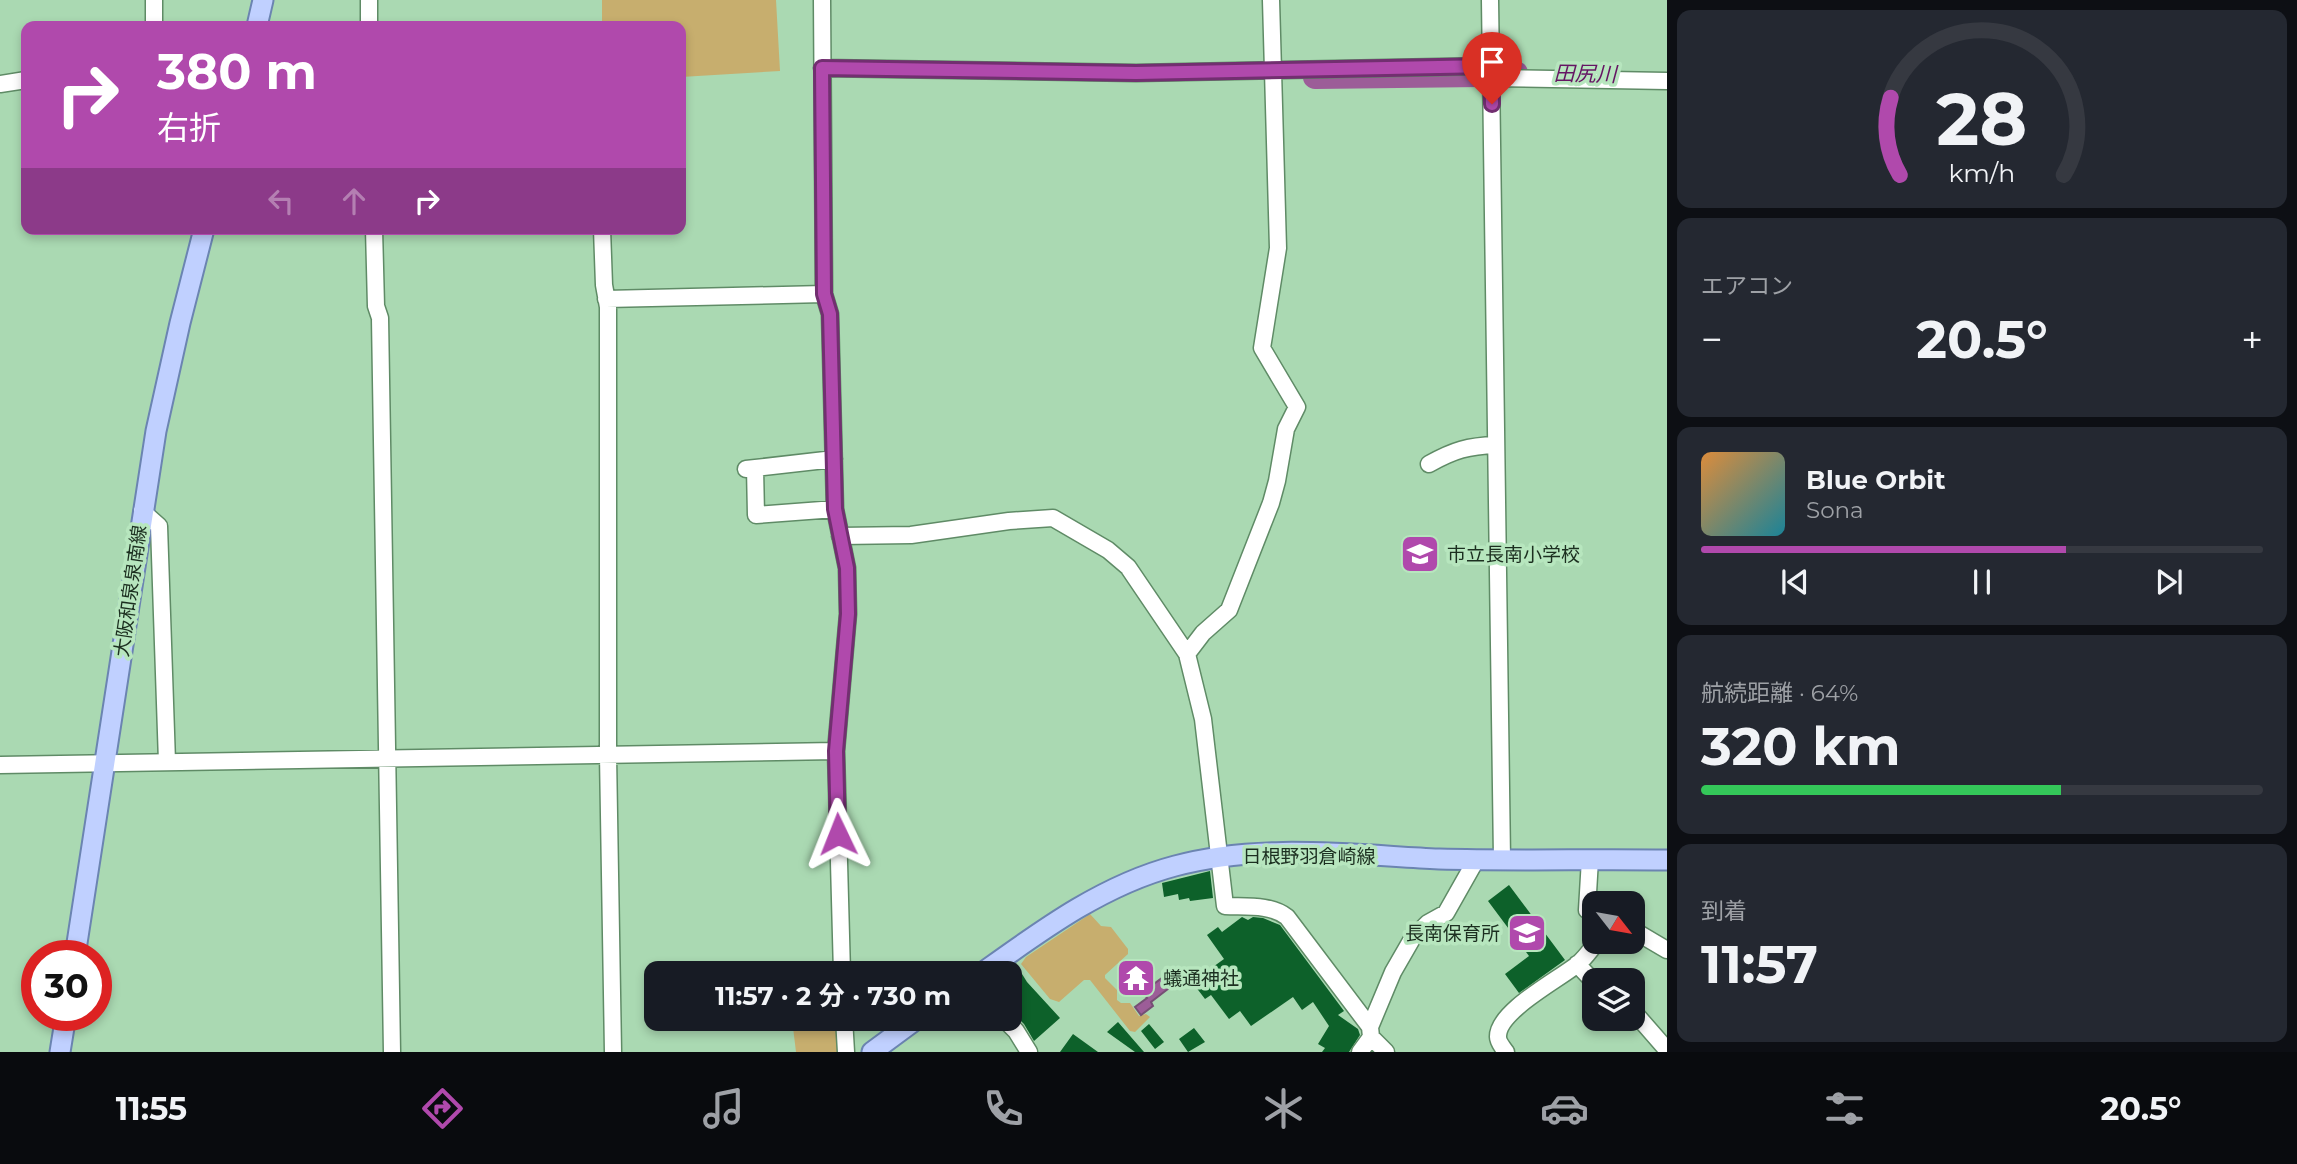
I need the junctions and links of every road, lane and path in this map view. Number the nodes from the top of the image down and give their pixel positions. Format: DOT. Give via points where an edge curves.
graph roads {
  1 [pos="154,0"];
  2 [pos="263,0"];
  3 [pos="369,0"];
  4 [pos="822,0"];
  5 [pos="1271,0"];
  6 [pos="1490,0"];
  7 [pos="155,21"];
  8 [pos="258,21"];
  9 [pos="369,21"];
  10 [pos="822,68"];
  11 [pos="1272,70"];
  12 [pos="1491,72"];
  13 [pos="21,81"];
  14 [pos="1667,81"];
  15 [pos="0,84"];
  16 [pos="203,235"];
  17 [pos="374,235"];
  18 [pos="602,235"];
  19 [pos="824,294"];
  20 [pos="606,299"];
  21 [pos="1496,445"];
  22 [pos="834,459"];
  23 [pos="1429,464"];
  24 [pos="835,509"];
  25 [pos="142,511"];
  26 [pos="840,536"];
  27 [pos="1188,654"];
  28 [pos="836,751"];
  29 [pos="608,755"];
  30 [pos="387,759"];
  31 [pos="167,762"];
  32 [pos="105,763"];
  33 [pos="0,765"];
  34 [pos="1219,857"];
  35 [pos="1502,859"];
  36 [pos="1590,859"];
  37 [pos="1476,860"];
  38 [pos="1667,860"];
  39 [pos="1588,891"];
  40 [pos="1645,937"];
  41 [pos="77,940"];
  42 [pos="1667,950"];
  43 [pos="1586,954"];
  44 [pos="842,961"];
  45 [pos="999,961"];
  46 [pos="1577,964"];
  47 [pos="1582,969"];
  48 [pos="1645,1025"];
  49 [pos="63,1031"];
  50 [pos="845,1031"];
  51 [pos="900,1031"];
  52 [pos="1016,1031"];
  53 [pos="1370,1032"];
  54 [pos="1667,1050"];
  55 [pos="60,1052"];
  56 [pos="393,1052"];
  57 [pos="613,1052"];
  58 [pos="846,1052"];
  59 [pos="872,1052"];
  60 [pos="1029,1052"];
  61 [pos="1360,1052"];
  62 [pos="1386,1052"];
  63 [pos="1506,1052"];
  1 -- 7 [label="street"];
  2 -- 8 [label="main road"];
  3 -- 9 [label="street"];
  4 -- 10 [label="street"];
  5 -- 11 [label="street"];
  6 -- 12 [label="street"];
  10 -- 11 [label="street" via="1136,73"];
  10 -- 19 [label="street"];
  11 -- 12 [label="street"];
  11 -- 27 [label="street" via="1278,248 1262,348 1297,407 1286,429 1271,503 1229,610"];
  12 -- 14 [label="street"];
  12 -- 21 [label="street"];
  13 -- 15 [label="street"];
  16 -- 25 [label="main road, 大阪和泉泉南線" via="167,378"];
  17 -- 30 [label="street" via="380,318"];
  18 -- 20 [label="street"];
  19 -- 20 [label="street"];
  19 -- 22 [label="street" via="830,314"];
  20 -- 29 [label="street"];
  21 -- 23 [label="street" via="1468,446"];
  21 -- 35 [label="street"];
  22 -- 24 [label="street"];
  22 -- 24 [label="street" via="749,469 756,515"];
  24 -- 26 [label="street"];
  25 -- 31 [label="street" via="159,526"];
  25 -- 32 [label="main road, 大阪和泉泉南線"];
  26 -- 27 [label="street" via="911,535 1053,518 1128,567"];
  26 -- 28 [label="street" via="847,568 848,614"];
  27 -- 34 [label="street" via="1203,719"];
  28 -- 29 [label="street"];
  28 -- 44 [label="street"];
  29 -- 30 [label="street"];
  29 -- 57 [label="street"];
  30 -- 31 [label="street"];
  30 -- 56 [label="street"];
  31 -- 32 [label="street"];
  32 -- 33 [label="street"];
  32 -- 41 [label="main road, 大阪和泉泉南線"];
  34 -- 37 [label="main road, 日根野羽倉崎線" via="1282,853"];
  34 -- 45 [label="main road, 日根野羽倉崎線" via="1138,878 1044,929"];
  34 -- 53 [label="street" via="1225,906 1268,908 1287,917"];
  35 -- 36 [label="main road, 日根野羽倉崎線"];
  35 -- 37 [label="main road, 日根野羽倉崎線"];
  36 -- 38 [label="main road, 日根野羽倉崎線"];
  36 -- 39 [label="street"];
  37 -- 53 [label="street" via="1446,913 1412,939 1392,972"];
  40 -- 42 [label="street"];
  43 -- 46 [label="street"];
  46 -- 47 [label="street"];
  46 -- 63 [label="street" via="1508,1017 1498,1040"];
  48 -- 54 [label="street"];
  49 -- 55 [label="main road"];
  50 -- 58 [label="street"];
  51 -- 59 [label="main road"];
  52 -- 60 [label="street"];
  53 -- 61 [label="street"];
  53 -- 62 [label="street"];
}
